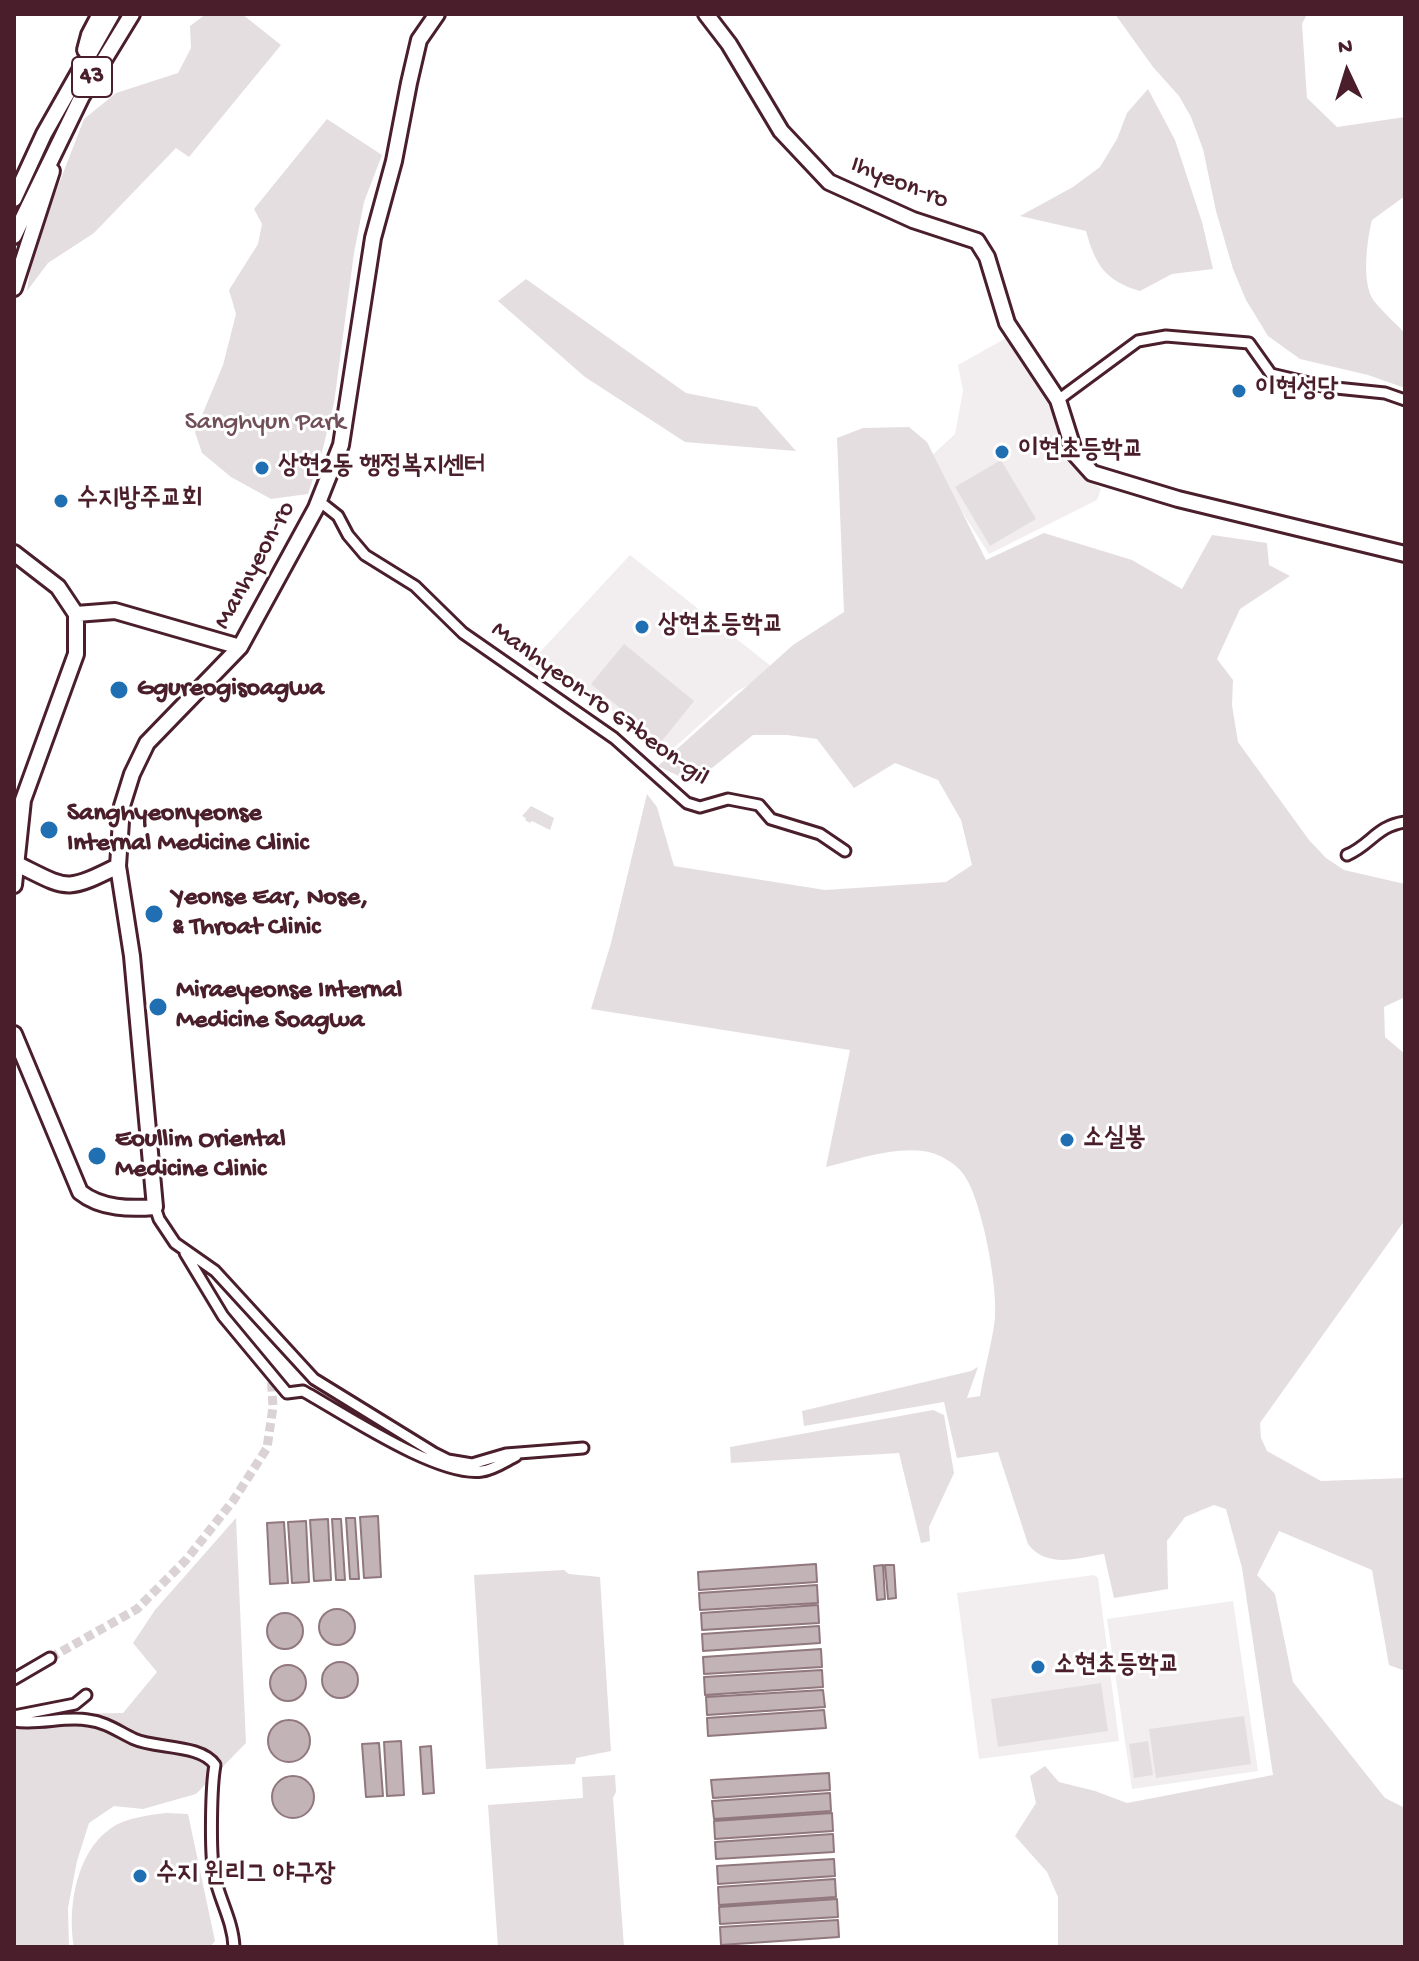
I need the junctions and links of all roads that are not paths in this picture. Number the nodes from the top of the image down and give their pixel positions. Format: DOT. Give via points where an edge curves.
graph roads {
  1 [pos="100,14"];
  2 [pos="112,14"];
  3 [pos="132,14"];
  4 [pos="437,14"];
  5 [pos="706,14"];
  6 [pos="80,69"];
  7 [pos="44,134"];
  8 [pos="58,144"];
  9 [pos="14,175"];
  10 [pos="14,199"];
  11 [pos="14,236"];
  12 [pos="14,288"];
  13 [pos="1058,400"];
  14 [pos="1405,400"];
  15 [pos="319,501"];
  16 [pos="14,553"];
  17 [pos="1405,554"];
  18 [pos="76,614"];
  19 [pos="240,647"];
  20 [pos="1405,822"];
  21 [pos="845,851"];
  22 [pos="1347,855"];
  23 [pos="15,863"];
  24 [pos="118,866"];
  25 [pos="14,885"];
  26 [pos="14,1034"];
  27 [pos="155,1207"];
  28 [pos="183,1250"];
  29 [pos="583,1448"];
  30 [pos="522,1453"];
  31 [pos="50,1658"];
  32 [pos="14,1679"];
  33 [pos="86,1695"];
  34 [pos="14,1718"];
  35 [pos="234,1947"];
  1 -- 6 [label="street"];
  2 -- 6 [label="street, 43"];
  3 -- 8 [label="street, 43"];
  4 -- 15 [label="street, Manhyeon-ro" via="419,40 379,209 341,445"];
  5 -- 13 [label="street, Ihyeon-ro" via="781,131 829,182 913,220 977,241 1007,323"];
  6 -- 7 [label="street, 43"];
  7 -- 9 [label="street"];
  7 -- 10 [label="street, 43"];
  8 -- 11 [label="street, 43"];
  8 -- 12 [label="street"];
  13 -- 14 [label="street" via="1128,347 1166,336 1249,343 1271,374"];
  13 -- 17 [label="street, Ihyeon-ro" via="1075,454 1092,473"];
  15 -- 19 [label="street, Manhyeon-ro"];
  15 -- 21 [label="street, Manhyeon-ro 67beon-gil" via="338,516 365,555 415,586 463,633 614,738 687,803 700,807 728,799 759,805 771,819 820,834"];
  16 -- 18 [label="street" via="58,587"];
  18 -- 19 [label="street" via="115,611"];
  18 -- 23 [label="street" via="76,654 23,800"];
  19 -- 24 [label="street, Manhyeon-ro" via="147,743 122,806"];
  20 -- 22 [label="street" via="1390,824"];
  23 -- 24 [label="street" via="72,886"];
  23 -- 25 [label="street"];
  24 -- 27 [label="street, Manhyeon-ro" via="132,956"];
  26 -- 27 [label="street" via="80,1192 103,1204"];
  27 -- 28 [label="street, Manhyeon-ro" via="164,1229"];
  28 -- 30 [label="street" via="215,1271 314,1379 434,1453 460,1464"];
  28 -- 30 [label="street" via="223,1316 287,1393 303,1391 432,1462 465,1471 484,1471"];
  29 -- 30 [label="street"];
  31 -- 32 [label="street"];
  33 -- 34 [label="street" via="75,1704"];
  34 -- 35 [label="street" via="28,1723 86,1719 212,1760 214,1870"];
}
